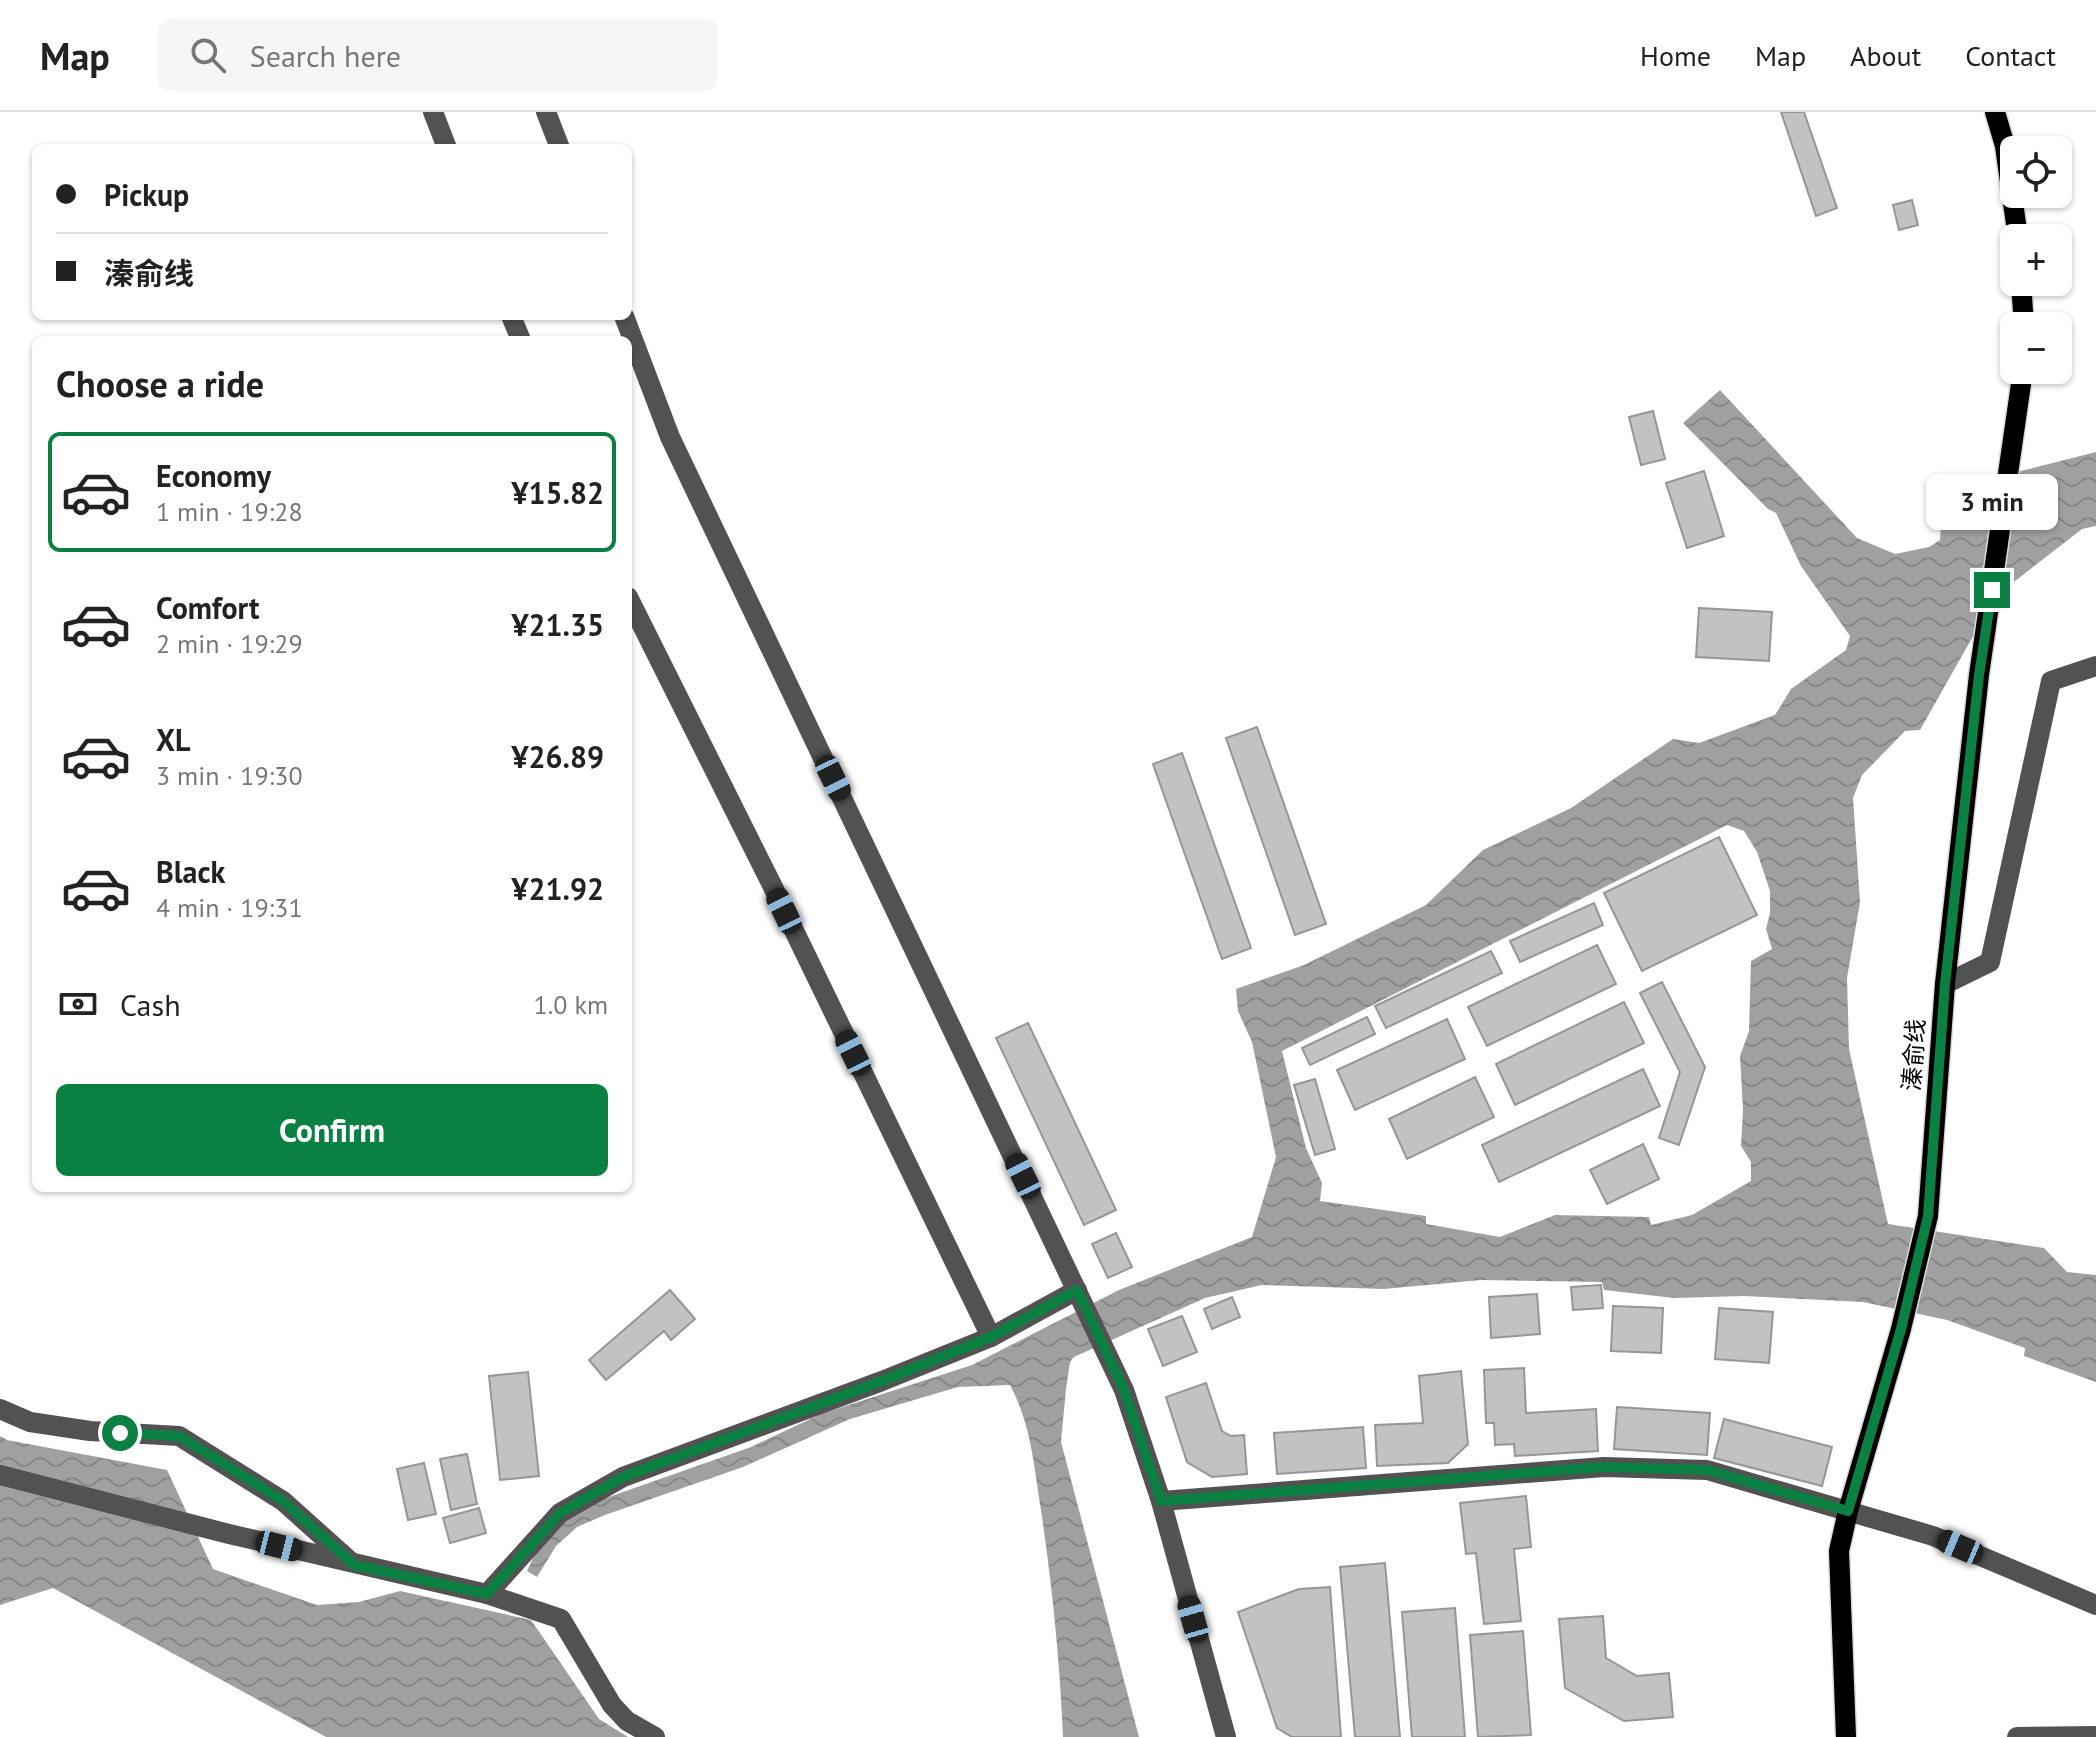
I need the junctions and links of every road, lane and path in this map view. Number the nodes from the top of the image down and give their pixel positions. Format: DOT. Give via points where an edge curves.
graph roads {
  1 [pos="433,112"];
  2 [pos="546,112"];
  3 [pos="1995,112"];
  4 [pos="445,144"];
  5 [pos="558,144"];
  6 [pos="2016,224"];
  7 [pos="632,337"];
  8 [pos="2021,384"];
  9 [pos="632,605"];
  10 [pos="2096,666"];
  11 [pos="1945,984"];
  12 [pos="1077,1290"];
  13 [pos="991,1337"];
  14 [pos="0,1409"];
  15 [pos="0,1475"];
  16 [pos="1161,1501"];
  17 [pos="1848,1511"];
  18 [pos="354,1565"];
  19 [pos="487,1594"];
  20 [pos="2096,1605"];
  21 [pos="2096,1736"];
  22 [pos="655,1737"];
  23 [pos="1226,1737"];
  24 [pos="1846,1737"];
  25 [pos="2017,1737"];
  1 -- 4 [label="street"];
  2 -- 5 [label="street"];
  3 -- 6 [label="main road"];
  7 -- 12 [label="street" via="670,437"];
  8 -- 11 [label="main road, 溱俞线" via="1979,675"];
  9 -- 13 [label="street"];
  10 -- 11 [label="street" via="2051,681 1990,962"];
  11 -- 17 [label="main road, 溱俞线" via="1928,1216"];
  12 -- 13 [label="street"];
  12 -- 16 [label="street" via="1124,1390"];
  13 -- 19 [label="street" via="623,1477 560,1513"];
  14 -- 18 [label="street" via="30,1422 179,1436 283,1501"];
  15 -- 18 [label="street"];
  16 -- 17 [label="street" via="1604,1467 1707,1470"];
  16 -- 23 [label="street"];
  17 -- 20 [label="street" via="1933,1536"];
  17 -- 24 [label="main road, 溱俞线" via="1839,1551"];
  18 -- 19 [label="street"];
  19 -- 22 [label="street" via="561,1619 612,1705"];
  21 -- 25 [label="street"];
}
